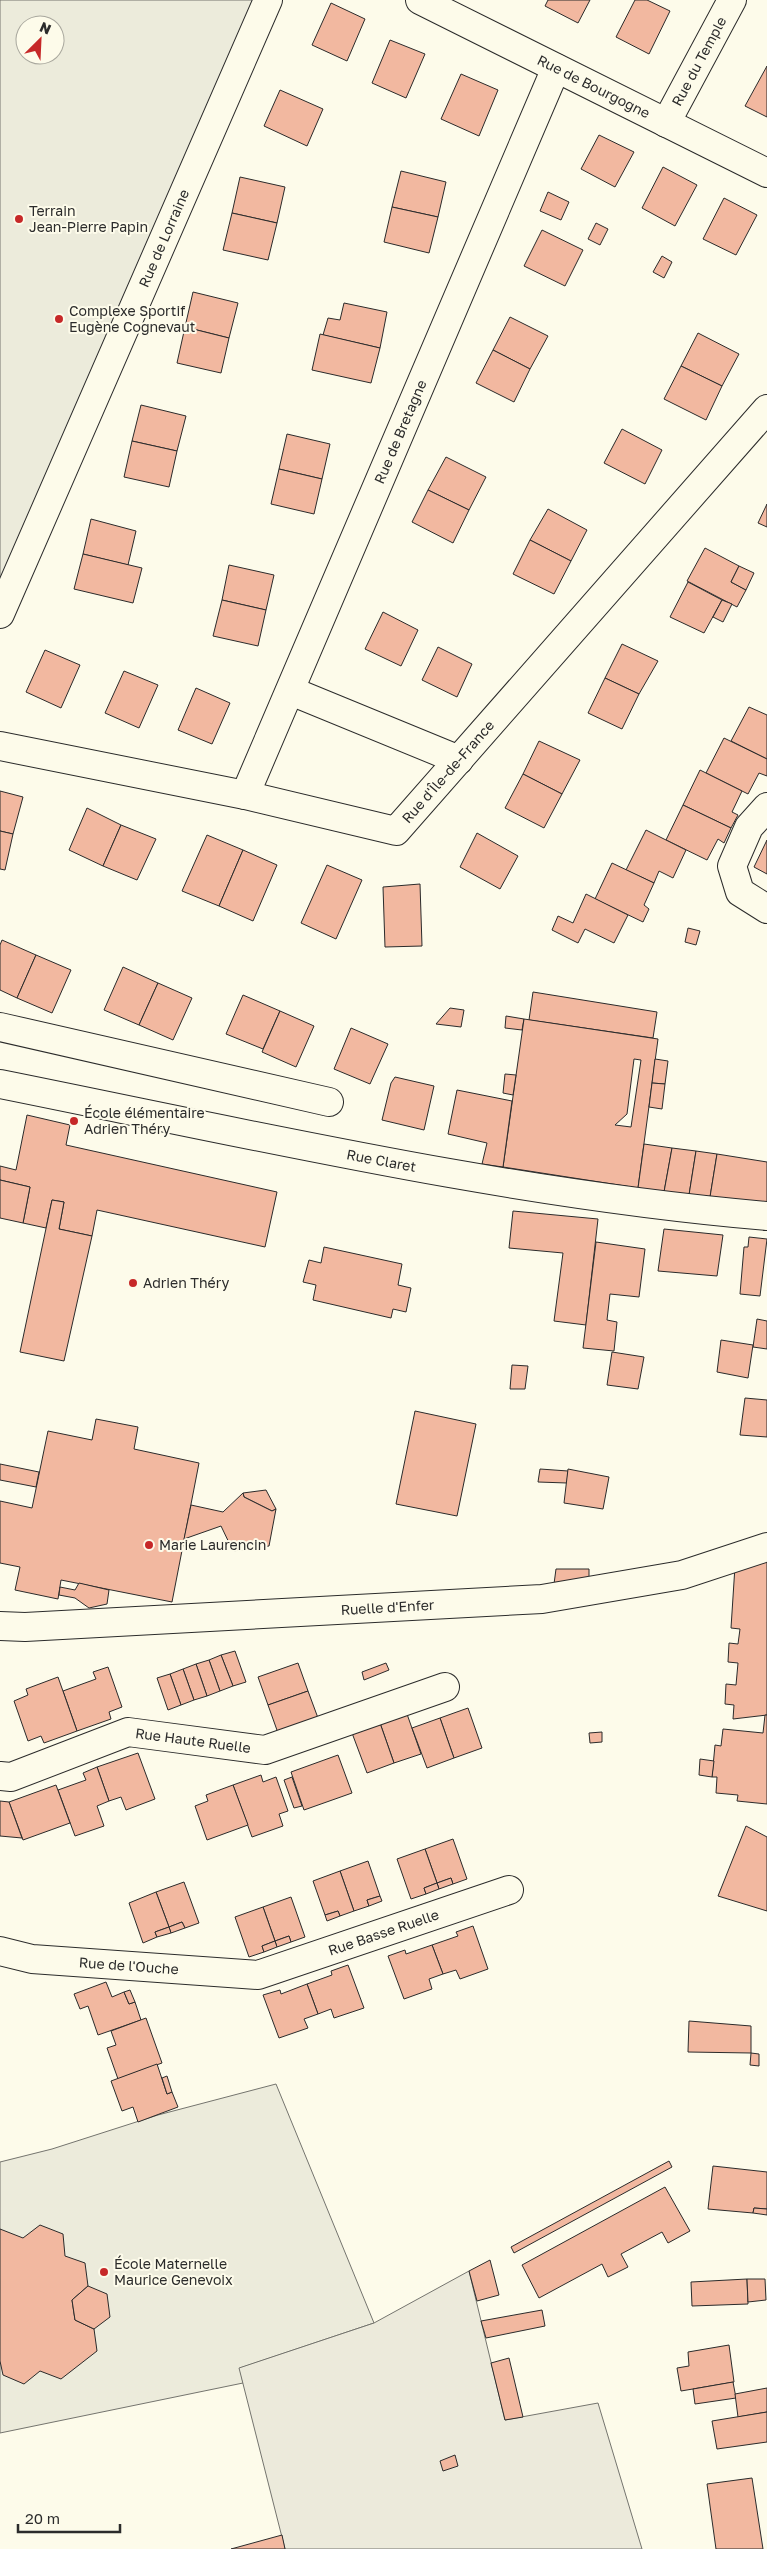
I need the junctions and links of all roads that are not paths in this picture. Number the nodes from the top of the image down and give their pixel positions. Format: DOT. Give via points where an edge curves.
graph roads {
  1 [pos="268,0"];
  2 [pos="420,0"];
  3 [pos="732,0"];
  4 [pos="556,68"];
  5 [pos="666,123"];
  6 [pos="767,173"];
  7 [pos="767,409"];
  8 [pos="0,614"];
  9 [pos="291,691"];
  10 [pos="0,746"];
  11 [pos="459,760"];
  12 [pos="246,795"];
  13 [pos="767,807"];
  14 [pos="767,909"];
  15 [pos="0,1027"];
  16 [pos="0,1084"];
  17 [pos="329,1102"];
  18 [pos="767,1216"];
  19 [pos="767,1547"];
  20 [pos="0,1626"];
  21 [pos="445,1687"];
  22 [pos="0,1776"];
  23 [pos="508,1890"];
  24 [pos="0,1951"];
  25 [pos="258,1974"];
  1 -- 8 [label="street, Rue de Lorraine"];
  2 -- 4 [label="street, Rue de Bourgogne"];
  3 -- 5 [label="street, Rue du Temple"];
  4 -- 5 [label="street, Rue de Bourgogne"];
  4 -- 9 [label="street, Rue de Bretagne"];
  5 -- 6 [label="street, Rue de Bourgogne"];
  7 -- 11 [label="street, Rue d'Île-de-France"];
  9 -- 11 [label="street"];
  9 -- 12 [label="street, Rue de Bretagne"];
  10 -- 12 [label="street, Rue d'Île-de-France"];
  11 -- 12 [label="street, Rue d'Île-de-France" via="396,831"];
  13 -- 14 [label="street" via="749,826 732,866 740,892"];
  15 -- 17 [label="street"];
  16 -- 18 [label="street, Rue Claret" via="385,1161 533,1186"];
  19 -- 20 [label="street, Ruelle d'Enfer" via="682,1575 542,1599"];
  21 -- 22 [label="street, Rue Haute Ruelle" via="265,1750 128,1732 11,1777"];
  23 -- 25 [label="street, Rue Basse Ruelle"];
  24 -- 25 [label="street, Rue de l'Ouche" via="32,1958"];
}
